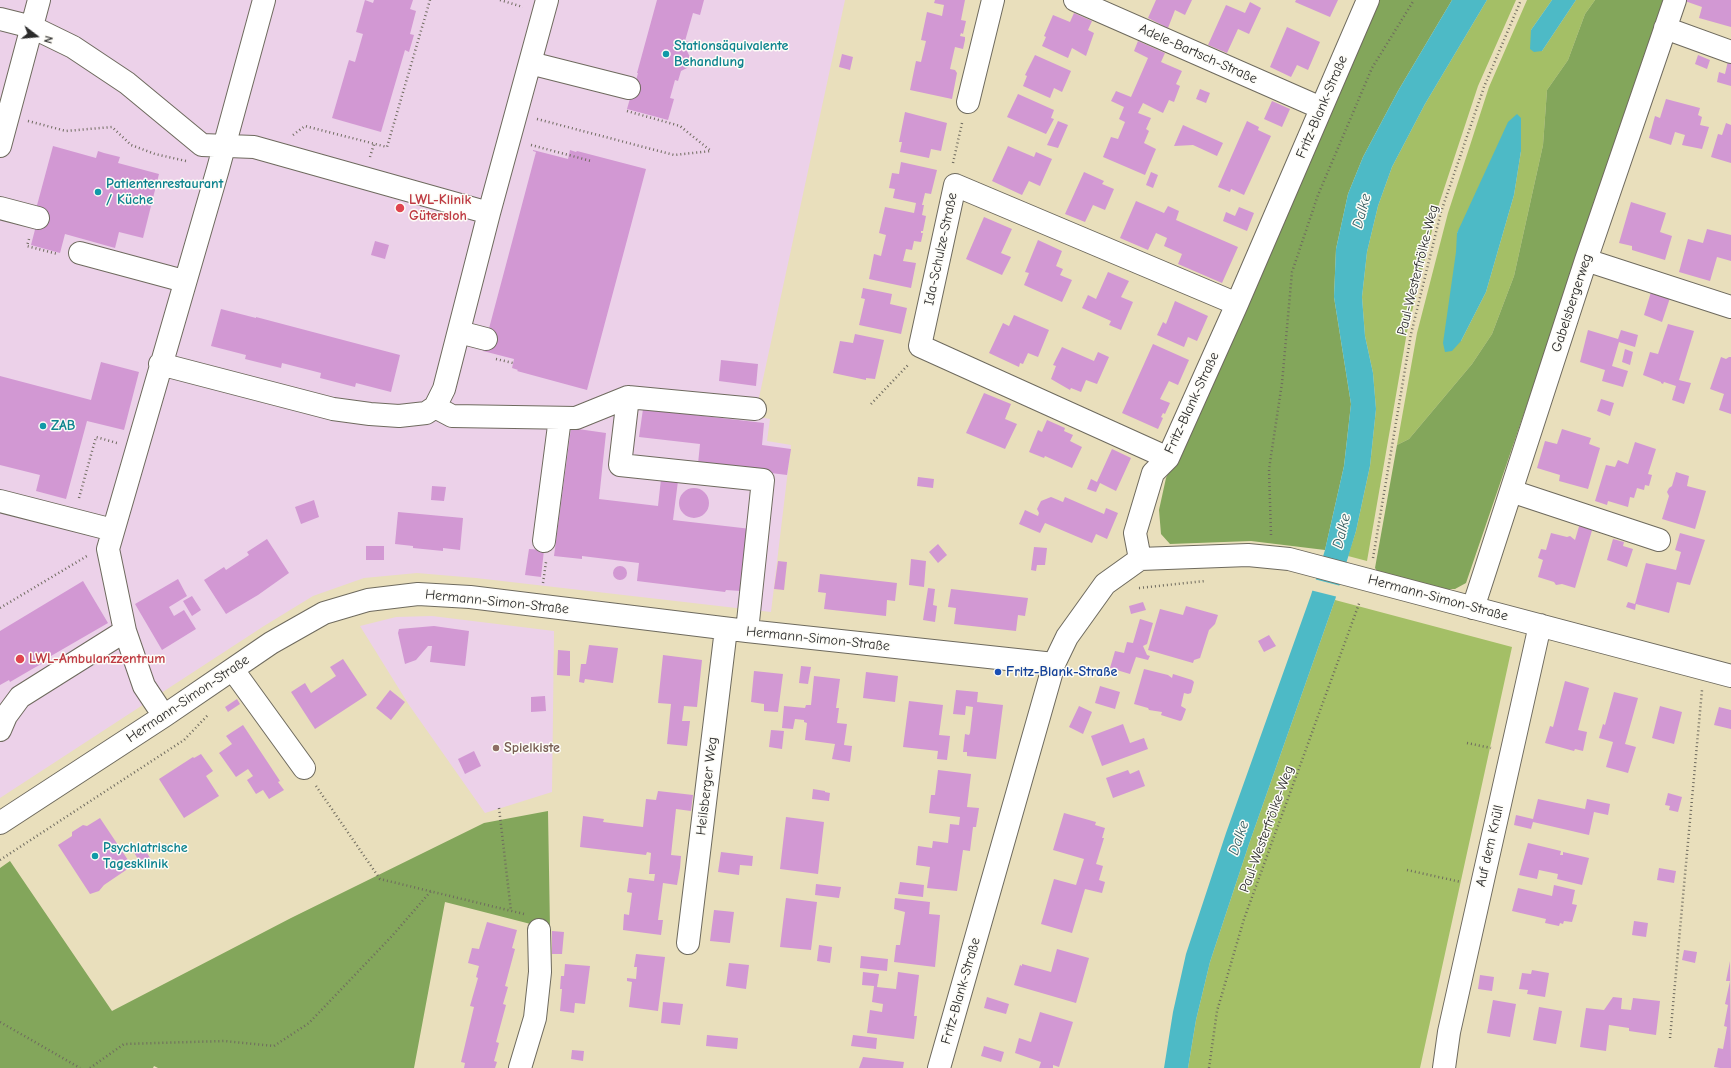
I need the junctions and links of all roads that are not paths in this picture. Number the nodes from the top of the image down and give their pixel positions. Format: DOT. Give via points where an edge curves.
graph roads {
  1 [pos="39,0"];
  2 [pos="264,0"];
  3 [pos="547,0"];
  4 [pos="993,0"];
  5 [pos="1075,0"];
  6 [pos="1368,0"];
  7 [pos="1675,0"];
  8 [pos="0,19"];
  9 [pos="32,27"];
  10 [pos="1665,28"];
  11 [pos="1731,52"];
  12 [pos="530,63"];
  13 [pos="629,88"];
  14 [pos="968,102"];
  15 [pos="1321,108"];
  16 [pos="0,146"];
  17 [pos="224,147"];
  18 [pos="0,208"];
  19 [pos="489,213"];
  20 [pos="37,218"];
  21 [pos="80,253"];
  22 [pos="1586,260"];
  23 [pos="184,281"];
  24 [pos="1237,304"];
  25 [pos="1731,307"];
  26 [pos="459,332"];
  27 [pos="486,339"];
  28 [pos="160,364"];
  29 [pos="628,397"];
  30 [pos="435,406"];
  31 [pos="755,409"];
  32 [pos="560,418"];
  33 [pos="1168,458"];
  34 [pos="1510,491"];
  35 [pos="0,501"];
  36 [pos="111,540"];
  37 [pos="1659,540"];
  38 [pos="544,541"];
  39 [pos="1140,559"];
  40 [pos="1473,608"];
  41 [pos="1540,625"];
  42 [pos="736,630"];
  43 [pos="125,631"];
  44 [pos="1054,664"];
  45 [pos="233,670"];
  46 [pos="1731,676"];
  47 [pos="164,716"];
  48 [pos="0,730"];
  49 [pos="304,768"];
  50 [pos="3,815"];
  51 [pos="539,930"];
  52 [pos="688,943"];
  53 [pos="520,1068"];
  54 [pos="939,1068"];
  55 [pos="1444,1068"];
  1 -- 9 [label="street"];
  2 -- 17 [label="street"];
  3 -- 12 [label="street"];
  4 -- 14 [label="street"];
  5 -- 15 [label="street, Adele-Bartsch-Straße"];
  6 -- 15 [label="street, Fritz-Blank-Straße"];
  7 -- 10 [label="street, Gabelsbergerweg"];
  8 -- 9 [label="street"];
  9 -- 16 [label="street"];
  9 -- 17 [label="street" via="73,47 127,84 202,145"];
  10 -- 11 [label="street"];
  10 -- 22 [label="street, Gabelsbergerweg"];
  12 -- 13 [label="street"];
  12 -- 19 [label="street"];
  15 -- 24 [label="street, Fritz-Blank-Straße"];
  17 -- 19 [label="street" via="254,147"];
  17 -- 23 [label="street"];
  18 -- 20 [label="street"];
  19 -- 26 [label="street"];
  21 -- 23 [label="street"];
  22 -- 25 [label="street"];
  22 -- 34 [label="street, Gabelsbergerweg"];
  23 -- 28 [label="street"];
  24 -- 33 [label="street, Fritz-Blank-Straße"];
  24 -- 33 [label="street, Ida-Schulze-Straße" via="954,185 920,346"];
  26 -- 27 [label="street"];
  26 -- 30 [label="street" via="444,389"];
  28 -- 30 [label="street" via="333,408 370,414 399,416 426,413"];
  28 -- 36 [label="street"];
  29 -- 31 [label="street"];
  29 -- 32 [label="street" via="576,418"];
  29 -- 42 [label="street, Heilsberger Weg" via="620,465 763,480"];
  30 -- 32 [label="street" via="452,416"];
  32 -- 38 [label="street"];
  33 -- 39 [label="street, Fritz-Blank-Straße" via="1153,473 1135,533"];
  34 -- 37 [label="street"];
  34 -- 40 [label="street, Gabelsbergerweg"];
  35 -- 36 [label="street" via="73,520"];
  36 -- 43 [label="street"];
  39 -- 40 [label="street, Hermann-Simon-Straße" via="1248,555 1289,558"];
  39 -- 44 [label="street, Fritz-Blank-Straße" via="1105,584 1067,637"];
  40 -- 41 [label="street, Hermann-Simon-Straße"];
  41 -- 46 [label="street, Hermann-Simon-Straße"];
  41 -- 55 [label="street, Auf dem Knüll" via="1448,1032"];
  42 -- 44 [label="street, Hermann-Simon-Straße"];
  42 -- 45 [label="street, Hermann-Simon-Straße" via="470,597 418,594 368,600 324,613 271,643"];
  42 -- 52 [label="street, Heilsberger Weg"];
  43 -- 47 [label="street" via="144,686"];
  43 -- 48 [label="street" via="20,697 6,716"];
  44 -- 54 [label="street, Fritz-Blank-Straße"];
  45 -- 47 [label="street, Hermann-Simon-Straße"];
  45 -- 49 [label="street"];
  47 -- 50 [label="street, Hermann-Simon-Straße"];
  51 -- 53 [label="street" via="540,972 535,1018"];
}
